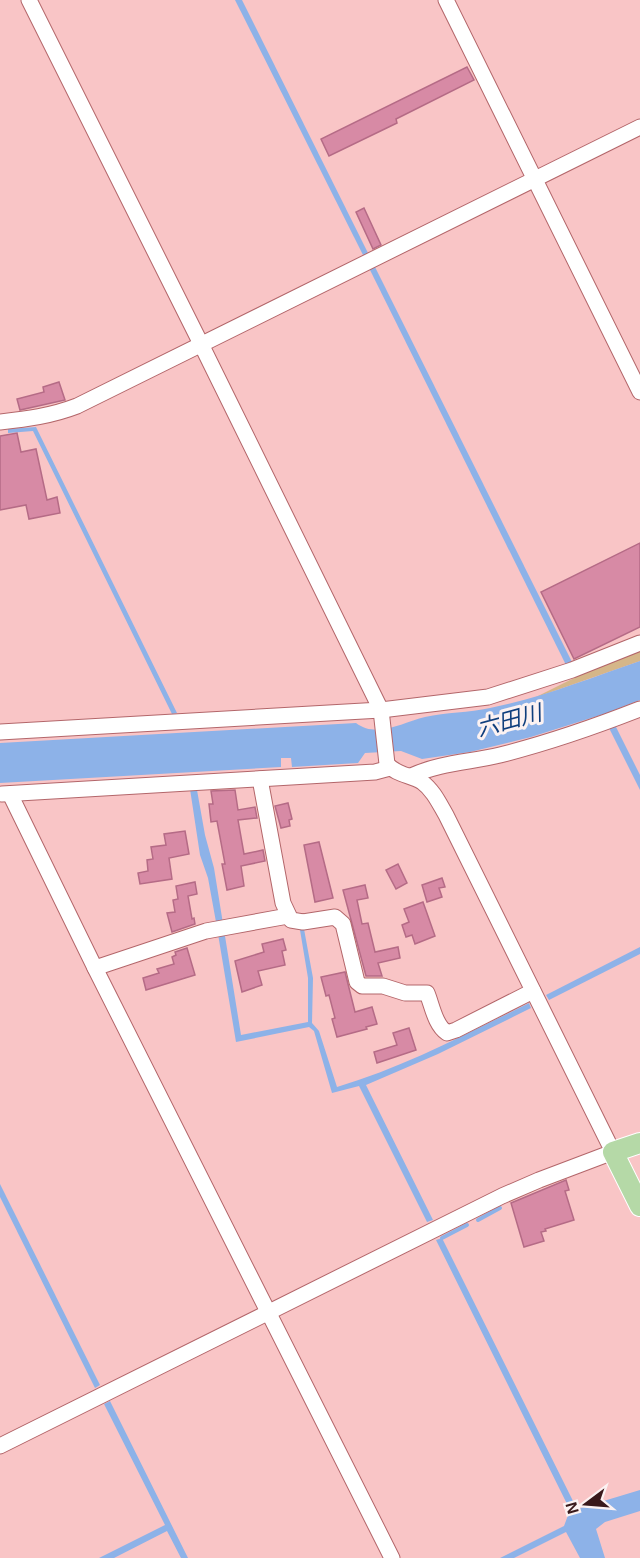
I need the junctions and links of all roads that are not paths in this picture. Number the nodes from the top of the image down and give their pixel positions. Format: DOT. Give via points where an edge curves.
graph roads {
  1 [pos="29,0"];
  2 [pos="446,0"];
  3 [pos="640,127"];
  4 [pos="535,179"];
  5 [pos="201,344"];
  6 [pos="640,392"];
  7 [pos="0,422"];
  8 [pos="640,643"];
  9 [pos="640,709"];
  10 [pos="382,717"];
  11 [pos="0,732"];
  12 [pos="388,763"];
  13 [pos="411,776"];
  14 [pos="260,779"];
  15 [pos="5,794"];
  16 [pos="288,915"];
  17 [pos="95,968"];
  18 [pos="533,991"];
  19 [pos="640,1143"];
  20 [pos="613,1152"];
  21 [pos="640,1206"];
  22 [pos="269,1311"];
  23 [pos="0,1446"];
  24 [pos="392,1558"];
  1 -- 5 [label="street"];
  2 -- 4 [label="street"];
  3 -- 4 [label="street"];
  4 -- 5 [label="street"];
  4 -- 6 [label="street"];
  5 -- 7 [label="street" via="77,406 33,419"];
  5 -- 10 [label="street"];
  8 -- 10 [label="street" via="488,697"];
  9 -- 13 [label="street" via="547,743 427,768"];
  10 -- 11 [label="street"];
  10 -- 12 [label="street"];
  12 -- 13 [label="street"];
  12 -- 14 [label="street" via="375,772"];
  13 -- 18 [label="street" via="424,783 446,814"];
  14 -- 15 [label="street"];
  14 -- 16 [label="street"];
  15 -- 17 [label="street"];
  16 -- 17 [label="street" via="221,928"];
  16 -- 18 [label="street" via="291,920 303,922 339,919 357,982 405,993 427,993 438,1022 447,1033"];
  17 -- 22 [label="street"];
  18 -- 20 [label="street"];
  19 -- 20 [label="main road"];
  20 -- 21 [label="main road"];
  20 -- 22 [label="street" via="502,1196"];
  22 -- 23 [label="street"];
  22 -- 24 [label="street"];
}
